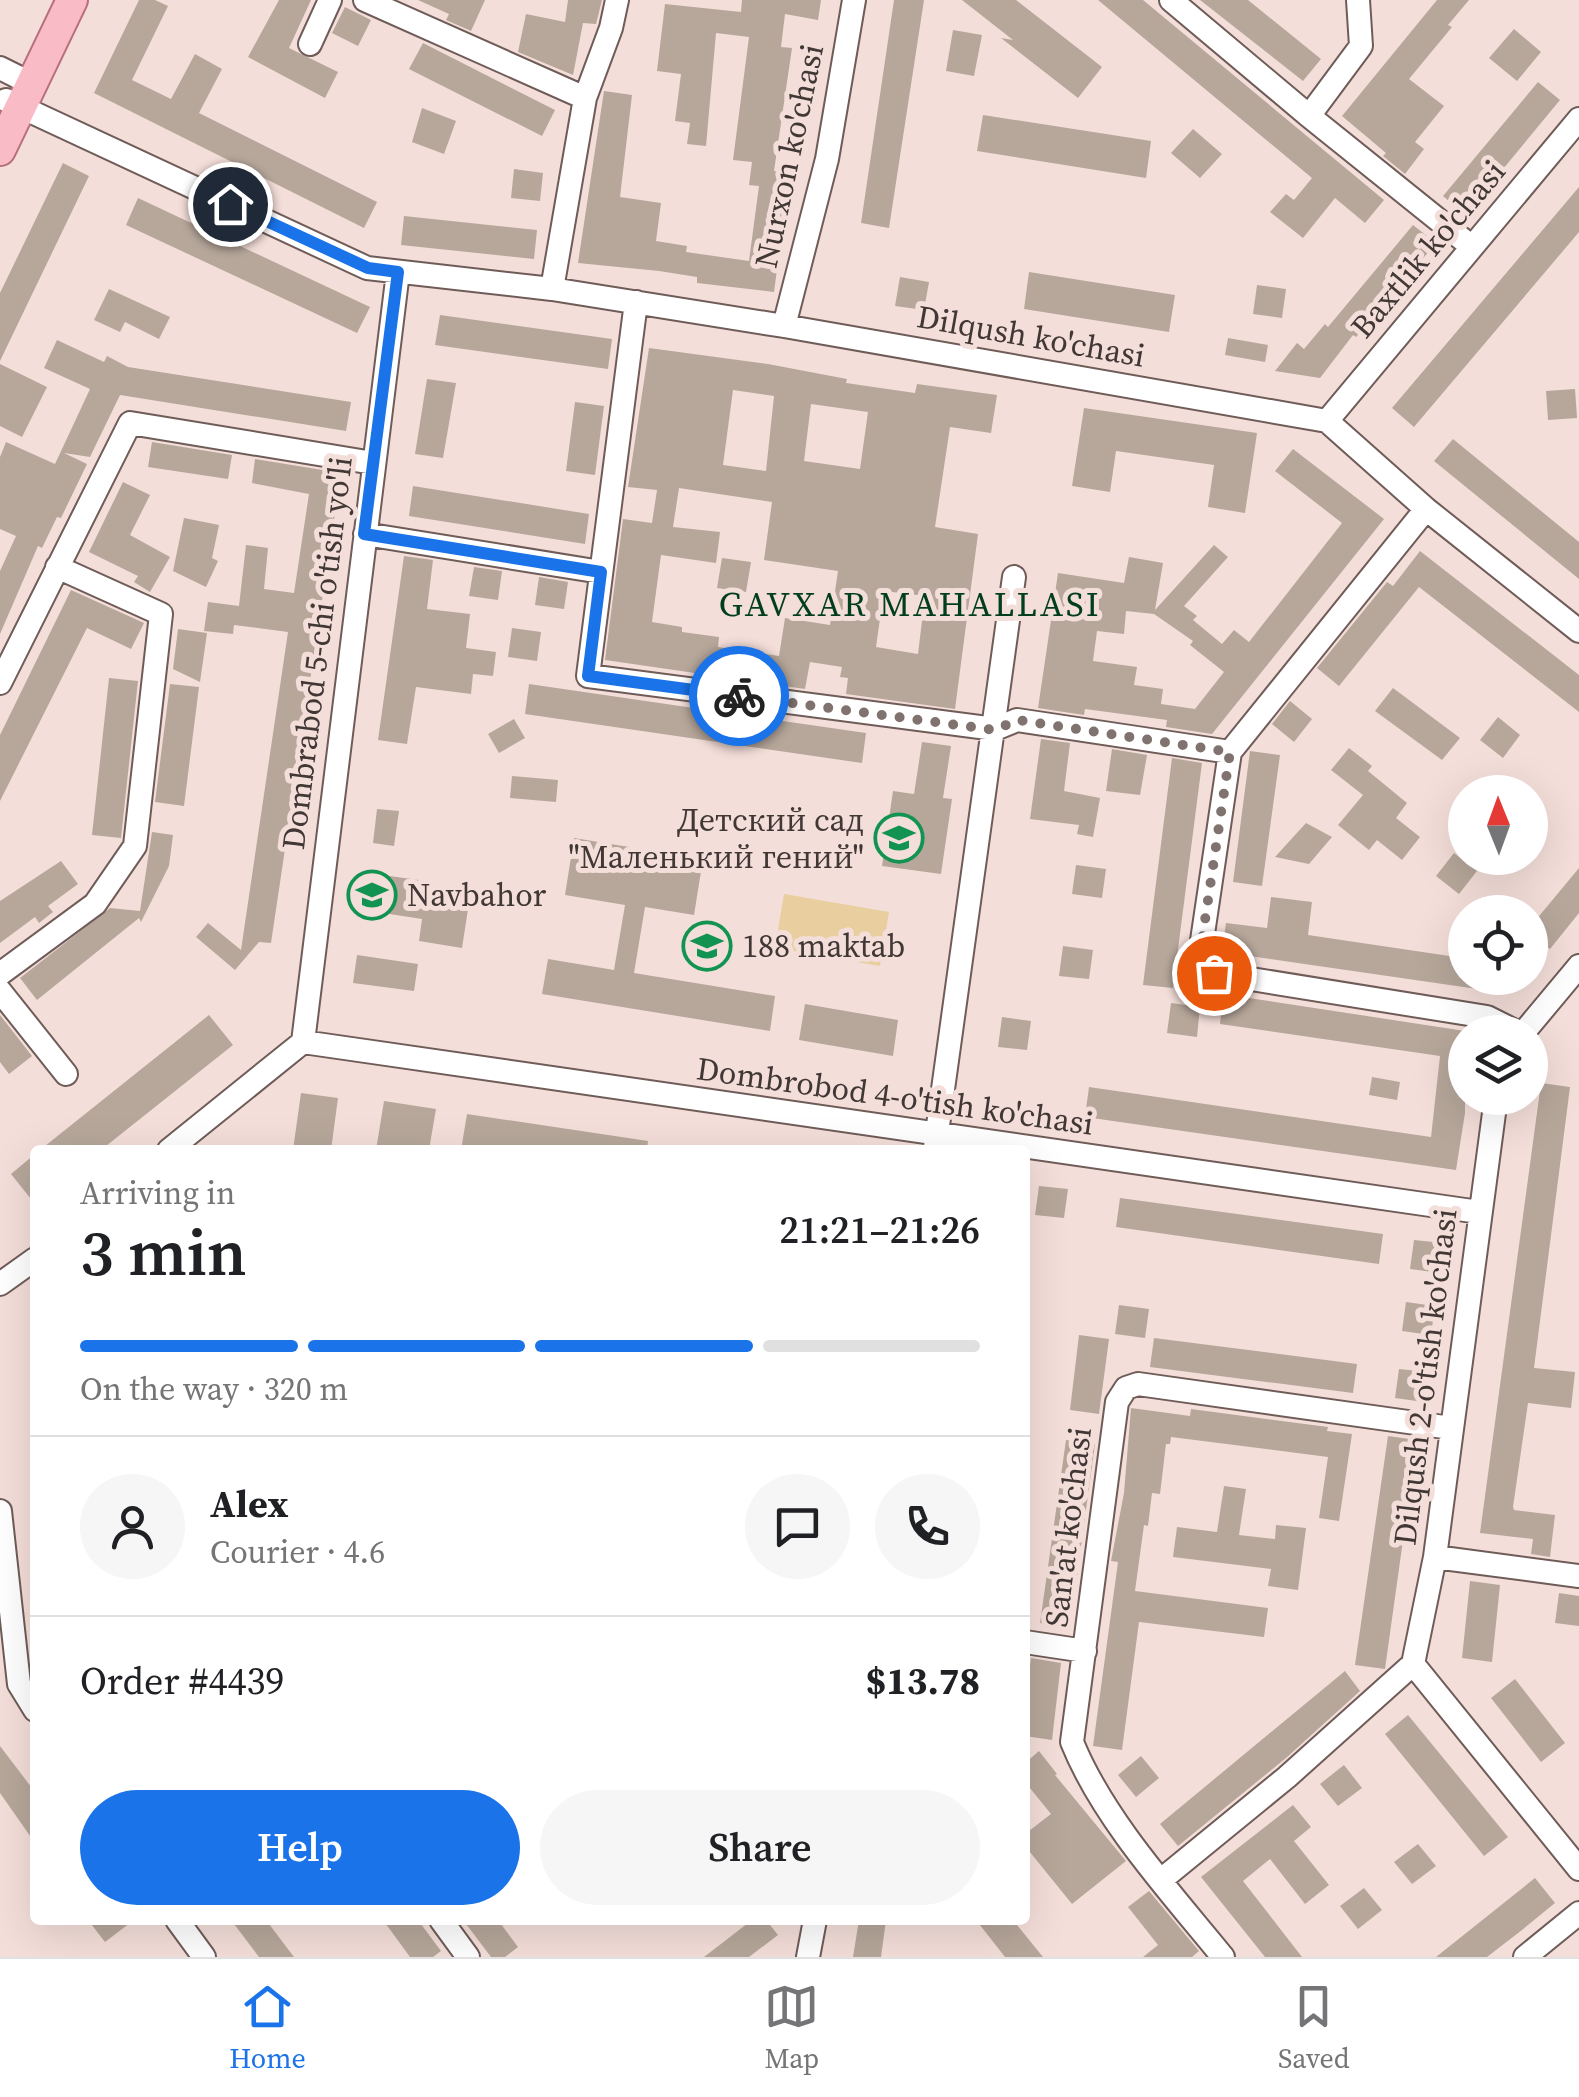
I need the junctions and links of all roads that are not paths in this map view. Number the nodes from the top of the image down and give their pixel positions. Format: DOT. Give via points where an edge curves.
graph roads {
  1 [pos="55,0"];
  2 [pos="72,0"];
  3 [pos="330,0"];
  4 [pos="364,0"];
  5 [pos="617,0"];
  6 [pos="854,0"];
  7 [pos="1170,0"];
  8 [pos="1358,0"];
  9 [pos="310,44"];
  10 [pos="13,92"];
  11 [pos="585,98"];
  12 [pos="1309,116"];
  13 [pos="1579,118"];
  14 [pos="0,150"];
  15 [pos="1472,247"];
  16 [pos="398,272"];
  17 [pos="552,289"];
  18 [pos="636,302"];
  19 [pos="784,326"];
  20 [pos="1327,421"];
  21 [pos="373,462"];
  22 [pos="1426,509"];
  23 [pos="364,534"];
  24 [pos="58,567"];
  25 [pos="601,572"];
  26 [pos="1014,577"];
  27 [pos="1579,631"];
  28 [pos="9,640"];
  29 [pos="0,682"];
  30 [pos="995,730"];
  31 [pos="1230,752"];
  32 [pos="1579,966"];
  33 [pos="0,974"];
  34 [pos="0,991"];
  35 [pos="1475,1015"];
  36 [pos="1536,1015"];
  37 [pos="303,1042"];
  38 [pos="66,1074"];
  39 [pos="1493,1115"];
  40 [pos="936,1143"];
  41 [pos="175,1145"];
  42 [pos="1030,1155"];
  43 [pos="1479,1212"];
  44 [pos="30,1263"];
  45 [pos="0,1284"];
  46 [pos="1451,1428"];
  47 [pos="0,1511"];
  48 [pos="1435,1556"];
  49 [pos="1579,1576"];
  50 [pos="1030,1643"];
  51 [pos="1085,1651"];
  52 [pos="1414,1664"];
  53 [pos="10,1690"];
  54 [pos="30,1706"];
  55 [pos="1579,1869"];
  56 [pos="1161,1880"];
  57 [pos="1579,1913"];
  58 [pos="181,1925"];
  59 [pos="445,1925"];
  60 [pos="814,1925"];
  61 [pos="204,1957"];
  62 [pos="468,1957"];
  63 [pos="808,1957"];
  64 [pos="1224,1957"];
  65 [pos="1525,1957"];
  1 -- 10 [label="main road"];
  2 -- 10 [label="main road"];
  3 -- 9 [label="street"];
  4 -- 11 [label="street"];
  5 -- 11 [label="street"];
  6 -- 19 [label="street, Nurxon ko'chasi" via="827,158"];
  7 -- 12 [label="street"];
  8 -- 12 [label="street" via="1360,46"];
  10 -- 14 [label="main road"];
  10 -- 16 [label="street, Dilqush ko'chasi" via="368,268"];
  11 -- 17 [label="street"];
  12 -- 15 [label="street"];
  13 -- 15 [label="street, Baxtlik ko'chasi"];
  15 -- 20 [label="street, Baxtlik ko'chasi"];
  16 -- 17 [label="street, Dilqush ko'chasi"];
  16 -- 21 [label="street, Dombrabod 5-chi o'tish yo'li"];
  17 -- 18 [label="street, Dilqush ko'chasi"];
  18 -- 19 [label="street, Dilqush ko'chasi"];
  18 -- 25 [label="street"];
  19 -- 20 [label="street, Dilqush ko'chasi"];
  20 -- 22 [label="street"];
  21 -- 23 [label="street, Dombrabod 5-chi o'tish yo'li"];
  21 -- 24 [label="street" via="130,423"];
  22 -- 27 [label="street"];
  22 -- 31 [label="street"];
  23 -- 25 [label="street"];
  23 -- 37 [label="street, Dombrabod 5-chi o'tish yo'li"];
  24 -- 28 [label="street"];
  24 -- 33 [label="street" via="161,614 134,846 94,904"];
  25 -- 30 [label="street" via="588,676"];
  26 -- 30 [label="street"];
  28 -- 29 [label="street"];
  30 -- 31 [label="street" via="1017,720"];
  30 -- 40 [label="street"];
  31 -- 35 [label="street" via="1200,954 1204,965 1214,973"];
  32 -- 36 [label="street"];
  34 -- 38 [label="street"];
  37 -- 40 [label="street, Dombrobod 4-o'tish ko'chasi"];
  37 -- 41 [label="street"];
  39 -- 43 [label="street, Dilqush 2-o'tish ko'chasi"];
  42 -- 43 [label="street, Dombrobod 4-o'tish ko'chasi"];
  43 -- 46 [label="street, Dilqush 2-o'tish ko'chasi"];
  44 -- 45 [label="street"];
  46 -- 48 [label="street, Dilqush 2-o'tish ko'chasi"];
  46 -- 51 [label="street, San'at ko'chasi" via="1138,1384 1126,1388 1117,1402"];
  47 -- 53 [label="street"];
  48 -- 49 [label="street"];
  48 -- 52 [label="street, Dilqush 2-o'tish ko'chasi"];
  50 -- 51 [label="street"];
  51 -- 56 [label="street, San'at ko'chasi" via="1072,1742"];
  52 -- 55 [label="street"];
  52 -- 56 [label="street"];
  53 -- 54 [label="street"];
  56 -- 64 [label="street, San'at ko'chasi"];
  57 -- 65 [label="street"];
  58 -- 61 [label="street"];
  59 -- 62 [label="street"];
  60 -- 63 [label="street"];
}
